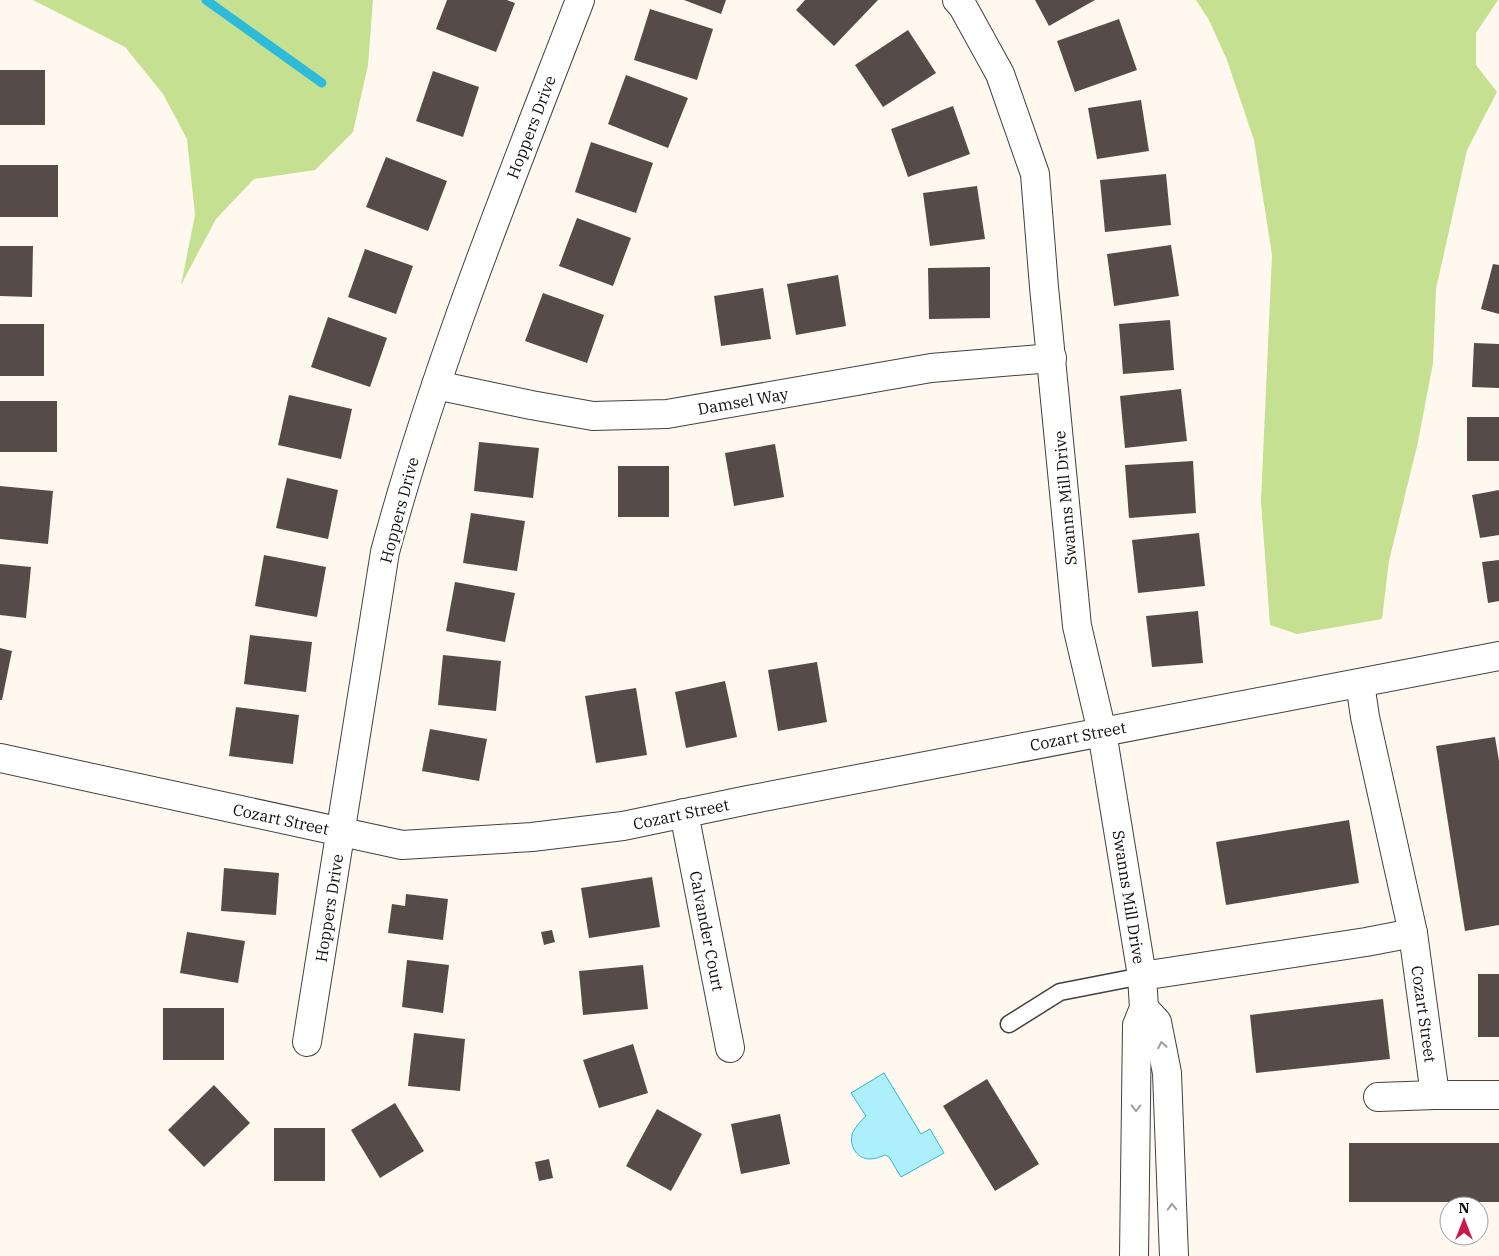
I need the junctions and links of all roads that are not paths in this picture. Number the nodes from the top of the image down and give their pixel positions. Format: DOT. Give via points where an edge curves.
graph roads {
  1 [pos="580,0"];
  2 [pos="957,0"];
  3 [pos="1052,358"];
  4 [pos="436,385"];
  5 [pos="1499,656"];
  6 [pos="1360,682"];
  7 [pos="1102,732"];
  8 [pos="0,758"];
  9 [pos="684,813"];
  10 [pos="342,832"];
  11 [pos="1413,933"];
  12 [pos="1142,976"];
  13 [pos="1144,1008"];
  14 [pos="1009,1024"];
  15 [pos="307,1042"];
  16 [pos="730,1048"];
  17 [pos="1435,1095"];
  18 [pos="1499,1095"];
  19 [pos="1378,1097"];
  20 [pos="1134,1256"];
  21 [pos="1174,1256"];
  1 -- 4 [label="street, Hoppers Drive" via="479,261"];
  2 -- 3 [label="street, Swanns Mill Drive" via="1000,74 1035,174"];
  3 -- 4 [label="street, Damsel Way" via="931,368 667,414 593,416"];
  3 -- 7 [label="street, Swanns Mill Drive" via="1076,626"];
  4 -- 10 [label="street, Hoppers Drive" via="385,552"];
  5 -- 6 [label="street, Cozart Street"];
  6 -- 7 [label="street, Cozart Street"];
  6 -- 11 [label="street, Cozart Street"];
  7 -- 9 [label="street, Cozart Street"];
  7 -- 12 [label="street, Swanns Mill Drive"];
  8 -- 10 [label="street, Cozart Street"];
  9 -- 10 [label="street, Cozart Street" via="622,826 458,842 402,845"];
  9 -- 16 [label="street, Calvander Court"];
  10 -- 15 [label="street, Hoppers Drive"];
  11 -- 12 [label="street"];
  11 -- 17 [label="street, Cozart Street"];
  12 -- 13 [label="street, Swanns Mill Drive"];
  12 -- 14 [label="lane" via="1060,992"];
  13 -- 20 [label="street, Swanns Mill Drive, one-way" via="1137,1025"];
  21 -- 13 [label="street, one-way" via="1167,1073 1157,1022"];
  17 -- 18 [label="street"];
  17 -- 19 [label="street"];
}
